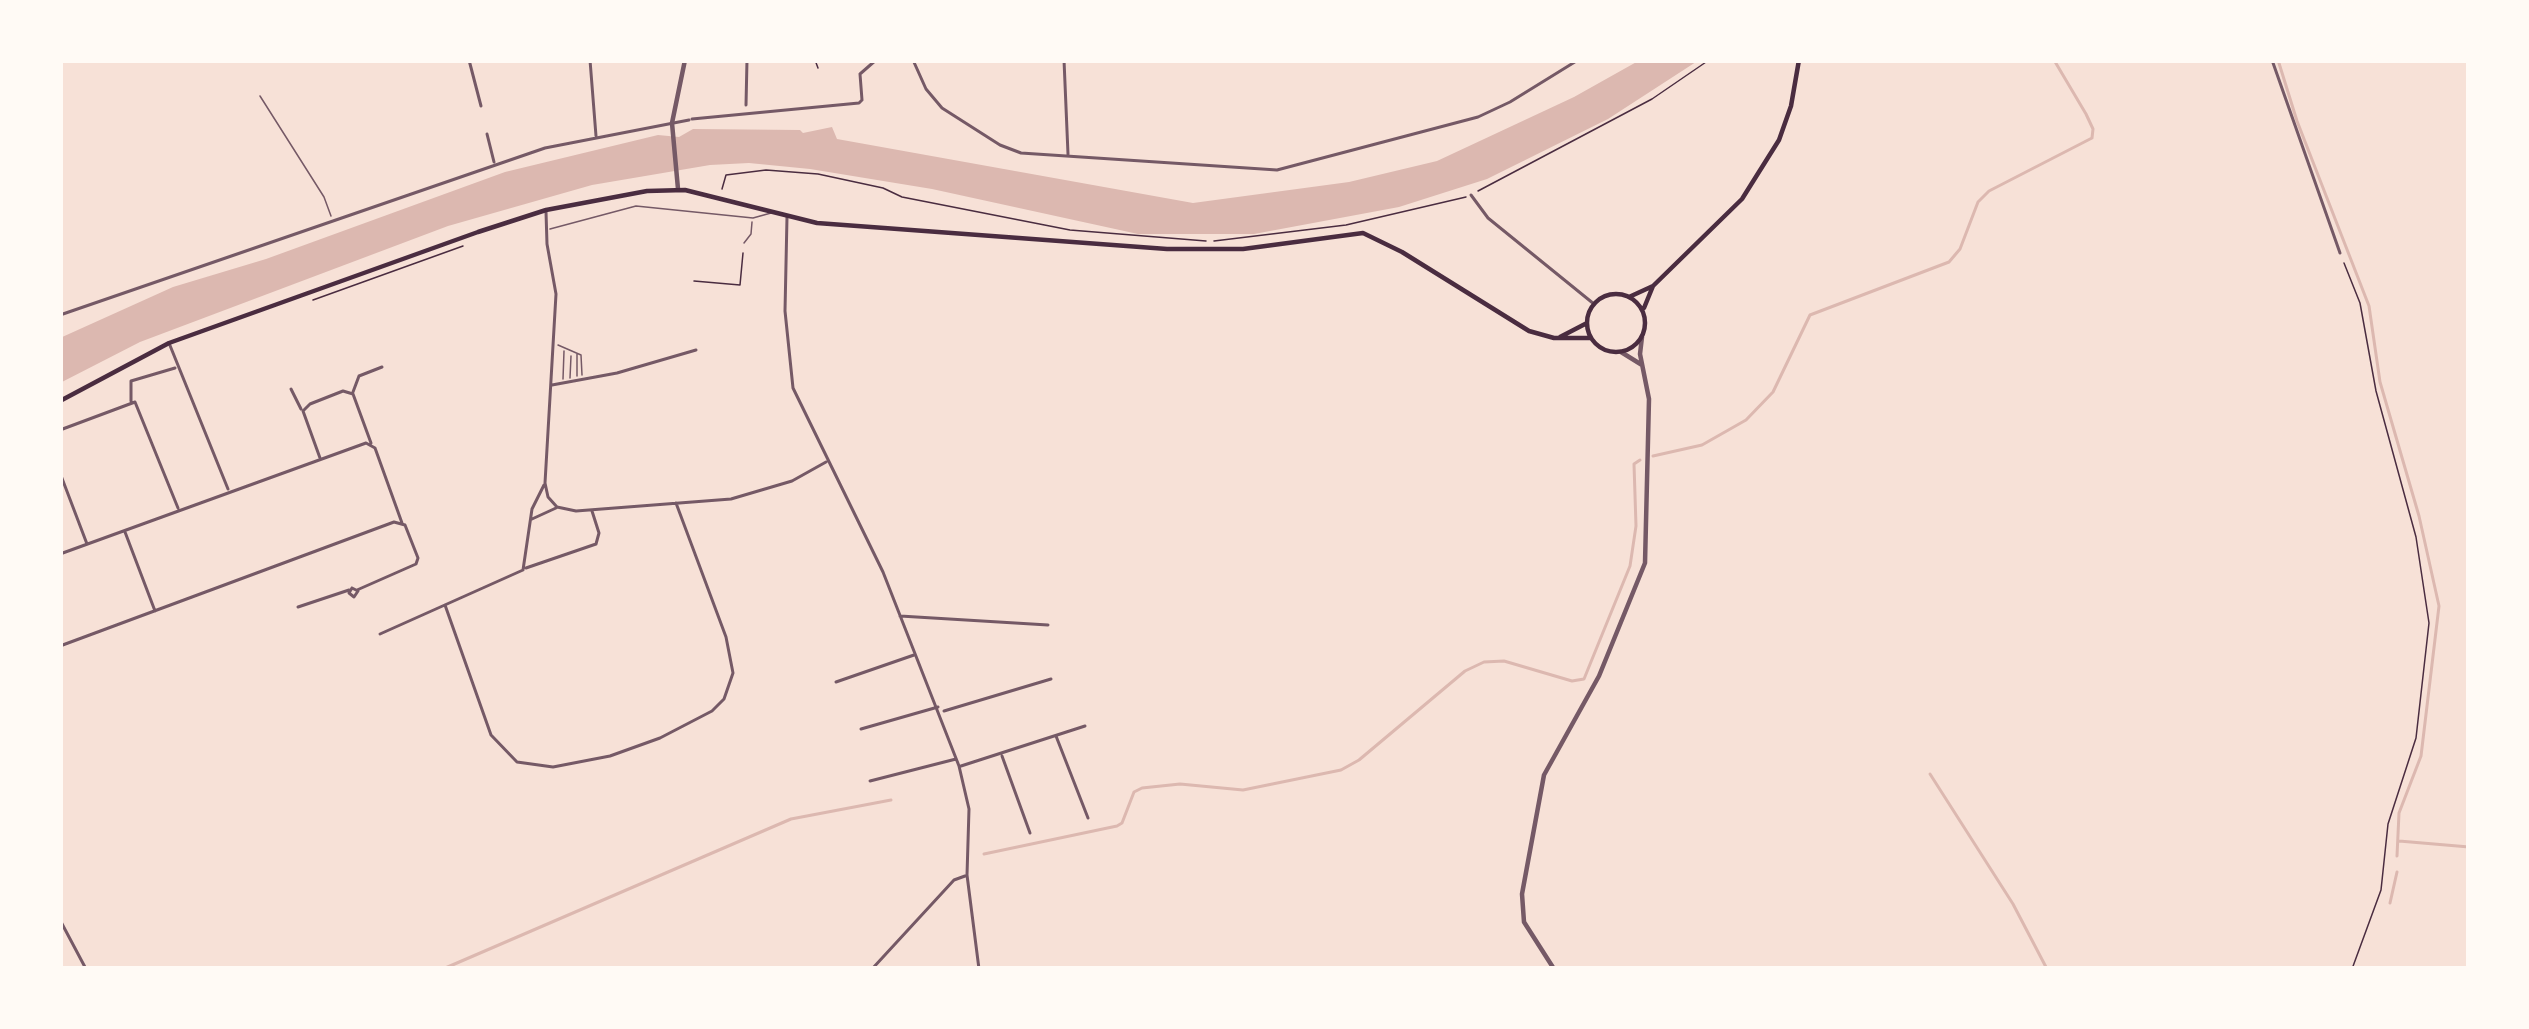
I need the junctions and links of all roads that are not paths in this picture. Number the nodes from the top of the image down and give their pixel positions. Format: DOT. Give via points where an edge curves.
graph roads {
  1 [pos="469,60"];
  2 [pos="590,60"];
  3 [pos="685,60"];
  4 [pos="747,60"];
  5 [pos="876,60"];
  6 [pos="913,60"];
  7 [pos="1064,60"];
  8 [pos="1578,60"];
  9 [pos="1799,60"];
  10 [pos="2272,60"];
  11 [pos="260,95"];
  12 [pos="746,105"];
  13 [pos="481,106"];
  14 [pos="672,123"];
  15 [pos="487,134"];
  16 [pos="596,138"];
  17 [pos="1068,158"];
  18 [pos="494,164"];
  19 [pos="678,189"];
  20 [pos="1471,195"];
  21 [pos="546,210"];
  22 [pos="773,211"];
  23 [pos="331,216"];
  24 [pos="787,216"];
  25 [pos="753,218"];
  26 [pos="546,230"];
  27 [pos="744,243"];
  28 [pos="2340,253"];
  29 [pos="1653,286"];
  30 [pos="1630,297"];
  31 [pos="1594,304"];
  32 [pos="1643,311"];
  33 [pos="60,315"];
  34 [pos="1587,322"];
  35 [pos="1554,338"];
  36 [pos="1592,338"];
  37 [pos="1642,338"];
  38 [pos="169,343"];
  39 [pos="553,343"];
  40 [pos="564,348"];
  41 [pos="695,350"];
  42 [pos="572,351"];
  43 [pos="1621,352"];
  44 [pos="1642,364"];
  45 [pos="177,367"];
  46 [pos="382,367"];
  47 [pos="573,381"];
  48 [pos="551,385"];
  49 [pos="291,389"];
  50 [pos="353,394"];
  51 [pos="60,400"];
  52 [pos="132,404"];
  53 [pos="303,411"];
  54 [pos="60,430"];
  55 [pos="370,445"];
  56 [pos="320,459"];
  57 [pos="829,460"];
  58 [pos="60,473"];
  59 [pos="545,483"];
  60 [pos="229,491"];
  61 [pos="676,503"];
  62 [pos="557,507"];
  63 [pos="179,510"];
  64 [pos="592,510"];
  65 [pos="531,520"];
  66 [pos="402,523"];
  67 [pos="124,530"];
  68 [pos="87,544"];
  69 [pos="60,554"];
  70 [pos="524,568"];
  71 [pos="445,605"];
  72 [pos="298,607"];
  73 [pos="155,611"];
  74 [pos="900,616"];
  75 [pos="1048,625"];
  76 [pos="380,634"];
  77 [pos="60,646"];
  78 [pos="916,654"];
  79 [pos="1051,679"];
  80 [pos="836,682"];
  81 [pos="939,710"];
  82 [pos="1085,726"];
  83 [pos="861,730"];
  84 [pos="1056,736"];
  85 [pos="1000,753"];
  86 [pos="957,759"];
  87 [pos="959,766"];
  88 [pos="870,782"];
  89 [pos="1088,818"];
  90 [pos="1030,833"];
  91 [pos="967,875"];
  92 [pos="60,920"];
  93 [pos="86,969"];
  94 [pos="872,969"];
  95 [pos="979,969"];
  96 [pos="1554,969"];
  1 -- 13 [label="street"];
  2 -- 16 [label="street"];
  3 -- 14 [label="street"];
  4 -- 12 [label="street"];
  5 -- 14 [label="street" via="860,74 859,103"];
  6 -- 17 [label="street" via="952,116 1021,152"];
  7 -- 17 [label="street"];
  8 -- 17 [label="street" via="1494,110 1295,167"];
  9 -- 29 [label="main road" via="1791,106 1762,171"];
  10 -- 28 [label="street"];
  11 -- 23 [label="lane"];
  14 -- 16 [label="street"];
  14 -- 19 [label="street"];
  15 -- 18 [label="street"];
  16 -- 18 [label="street"];
  18 -- 33 [label="street"];
  19 -- 21 [label="main road"];
  19 -- 22 [label="main road"];
  20 -- 31 [label="street"];
  21 -- 26 [label="street"];
  21 -- 38 [label="main road"];
  22 -- 24 [label="main road"];
  22 -- 25 [label="lane"];
  24 -- 35 [label="main road" via="1167,249 1243,249 1363,232 1529,331"];
  24 -- 57 [label="street" via="793,388"];
  25 -- 26 [label="lane" via="619,208"];
  25 -- 27 [label="lane"];
  26 -- 39 [label="street" via="556,294"];
  29 -- 30 [label="main road"];
  29 -- 32 [label="main road"];
  30 -- 31 [label="main road"];
  30 -- 32 [label="main road"];
  31 -- 34 [label="main road"];
  32 -- 37 [label="main road"];
  34 -- 35 [label="main road"];
  34 -- 36 [label="main road"];
  35 -- 36 [label="main road"];
  36 -- 43 [label="main road"];
  37 -- 43 [label="main road"];
  37 -- 44 [label="street"];
  38 -- 45 [label="street"];
  38 -- 51 [label="main road"];
  39 -- 40 [label="lane"];
  39 -- 48 [label="street"];
  40 -- 42 [label="lane"];
  40 -- 47 [label="lane"];
  41 -- 47 [label="street"];
  42 -- 47 [label="lane"];
  42 -- 47 [label="lane" via="583,360"];
  43 -- 44 [label="street"];
  44 -- 96 [label="street" via="1649,399 1645,563 1599,676 1544,776 1529,838 1522,911"];
  45 -- 52 [label="street" via="131,381"];
  45 -- 60 [label="street"];
  46 -- 50 [label="street" via="357,378"];
  47 -- 48 [label="street"];
  48 -- 59 [label="street"];
  49 -- 53 [label="street"];
  50 -- 53 [label="street"];
  50 -- 55 [label="street"];
  52 -- 54 [label="street"];
  52 -- 63 [label="street"];
  53 -- 56 [label="street"];
  55 -- 56 [label="street"];
  55 -- 66 [label="street"];
  56 -- 60 [label="street"];
  57 -- 61 [label="street" via="753,495"];
  57 -- 74 [label="street"];
  58 -- 68 [label="street"];
  59 -- 62 [label="street"];
  59 -- 65 [label="street"];
  60 -- 63 [label="street"];
  61 -- 64 [label="street"];
  61 -- 71 [label="street" via="733,674 712,711 660,738 554,767 518,762 491,735"];
  62 -- 64 [label="street"];
  62 -- 65 [label="street"];
  63 -- 67 [label="street"];
  64 -- 70 [label="street" via="596,544"];
  65 -- 70 [label="street"];
  66 -- 72 [label="street" via="418,562 353,597 349,590"];
  66 -- 73 [label="street"];
  67 -- 68 [label="street"];
  67 -- 73 [label="street"];
  68 -- 69 [label="street"];
  70 -- 71 [label="street"];
  71 -- 76 [label="street"];
  73 -- 77 [label="street"];
  74 -- 75 [label="street"];
  74 -- 78 [label="street"];
  78 -- 80 [label="street"];
  78 -- 81 [label="street"];
  79 -- 81 [label="street"];
  81 -- 83 [label="street"];
  81 -- 86 [label="street"];
  82 -- 84 [label="street"];
  84 -- 85 [label="street"];
  84 -- 89 [label="street"];
  85 -- 87 [label="street"];
  85 -- 90 [label="street"];
  86 -- 87 [label="street"];
  86 -- 88 [label="street"];
  87 -- 91 [label="street" via="969,809"];
  91 -- 94 [label="street"];
  91 -- 95 [label="street"];
  92 -- 93 [label="street"];
}
